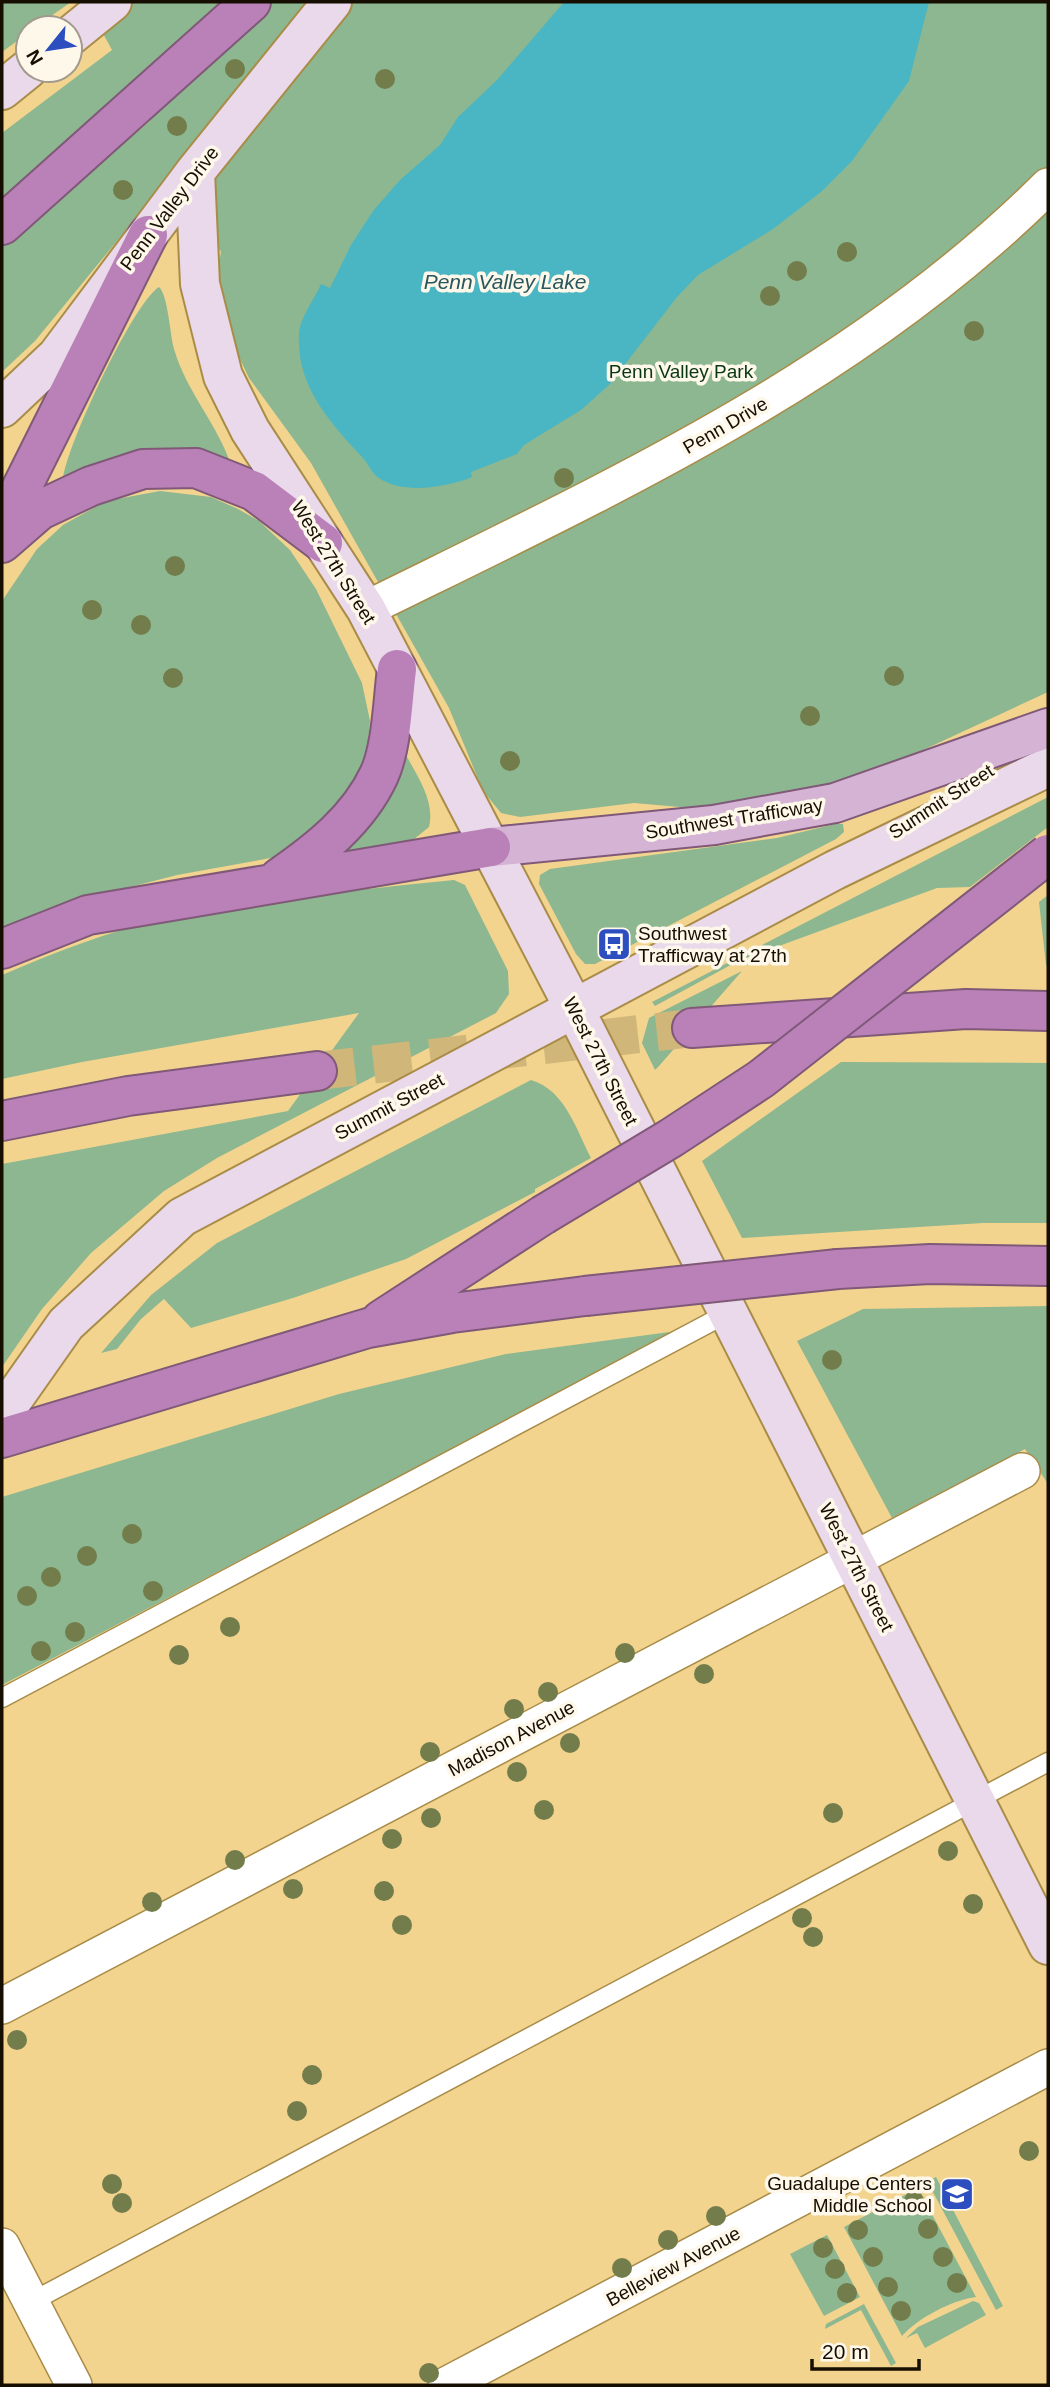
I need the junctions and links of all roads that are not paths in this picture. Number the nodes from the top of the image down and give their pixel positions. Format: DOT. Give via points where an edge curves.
graph roads {
  1 [pos="112,2"];
  2 [pos="251,2"];
  3 [pos="332,2"];
  4 [pos="84,25"];
  5 [pos="195,172"];
  6 [pos="1048,186"];
  7 [pos="2,225"];
  8 [pos="148,235"];
  9 [pos="2,408"];
  10 [pos="2,527"];
  11 [pos="2,542"];
  12 [pos="323,543"];
  13 [pos="366,609"];
  14 [pos="397,669"];
  15 [pos="1048,730"];
  16 [pos="1048,767"];
  17 [pos="491,847"];
  18 [pos="1048,854"];
  19 [pos="835,870"];
  20 [pos="269,884"];
  21 [pos="2,949"];
  22 [pos="574,1008"];
  23 [pos="1048,1011"];
  24 [pos="692,1028"];
  25 [pos="317,1071"];
  26 [pos="2,1121"];
  27 [pos="1048,1266"];
  28 [pos="728,1313"];
  29 [pos="368,1328"];
  30 [pos="2,1415"];
  31 [pos="2,1438"];
  32 [pos="1022,1471"];
  33 [pos="853,1558"];
  34 [pos="2,1698"];
  35 [pos="1048,1762"];
  36 [pos="975,1800"];
  37 [pos="1048,1945"];
  38 [pos="2,2006"];
  39 [pos="1048,2067"];
  40 [pos="2,2246"];
  41 [pos="31,2302"];
  42 [pos="74,2385"];
  43 [pos="446,2385"];
  1 -- 4 [label="street"];
  2 -- 7 [label="highway"];
  3 -- 5 [label="street, Penn Valley Drive"];
  5 -- 8 [label="street, Penn Valley Drive"];
  5 -- 12 [label="street, West 27th Street" via="200,284 223,376 250,430"];
  6 -- 13 [label="street, Penn Drive" via="907,310 799,382 655,466"];
  8 -- 9 [label="street, Penn Valley Drive" via="57,356"];
  8 -- 10 [label="highway"];
  11 -- 12 [label="highway" via="40,510 91,486 143,469 196,468 254,491"];
  12 -- 13 [label="street, West 27th Street"];
  13 -- 14 [label="street, West 27th Street"];
  14 -- 17 [label="street, West 27th Street"];
  14 -- 20 [label="highway" via="380,774 356,811 323,848"];
  15 -- 17 [label="main road, Southwest Trafficway" via="835,803 714,825"];
  15 -- 19 [label="street, Summit Street"];
  16 -- 19 [label="street, Summit Street"];
  17 -- 20 [label="highway"];
  17 -- 22 [label="street, West 27th Street"];
  18 -- 29 [label="highway, bridge" via="761,1079"];
  19 -- 22 [label="street, Summit Street"];
  20 -- 21 [label="highway" via="88,915"];
  22 -- 28 [label="street, West 27th Street"];
  22 -- 30 [label="street, Summit Street" via="182,1217 66,1324"];
  23 -- 24 [label="highway" via="965,1009"];
  25 -- 26 [label="highway" via="128,1096"];
  27 -- 29 [label="highway, bridge" via="930,1264 838,1269 585,1296"];
  28 -- 33 [label="street, West 27th Street"];
  28 -- 34 [label="lane"];
  29 -- 31 [label="highway"];
  32 -- 33 [label="street, Madison Avenue"];
  33 -- 36 [label="street, West 27th Street"];
  33 -- 38 [label="street, Madison Avenue"];
  35 -- 36 [label="lane"];
  36 -- 37 [label="street, West 27th Street"];
  36 -- 41 [label="lane"];
  39 -- 43 [label="street, Belleview Avenue"];
  40 -- 41 [label="street"];
  41 -- 42 [label="street"];
}
